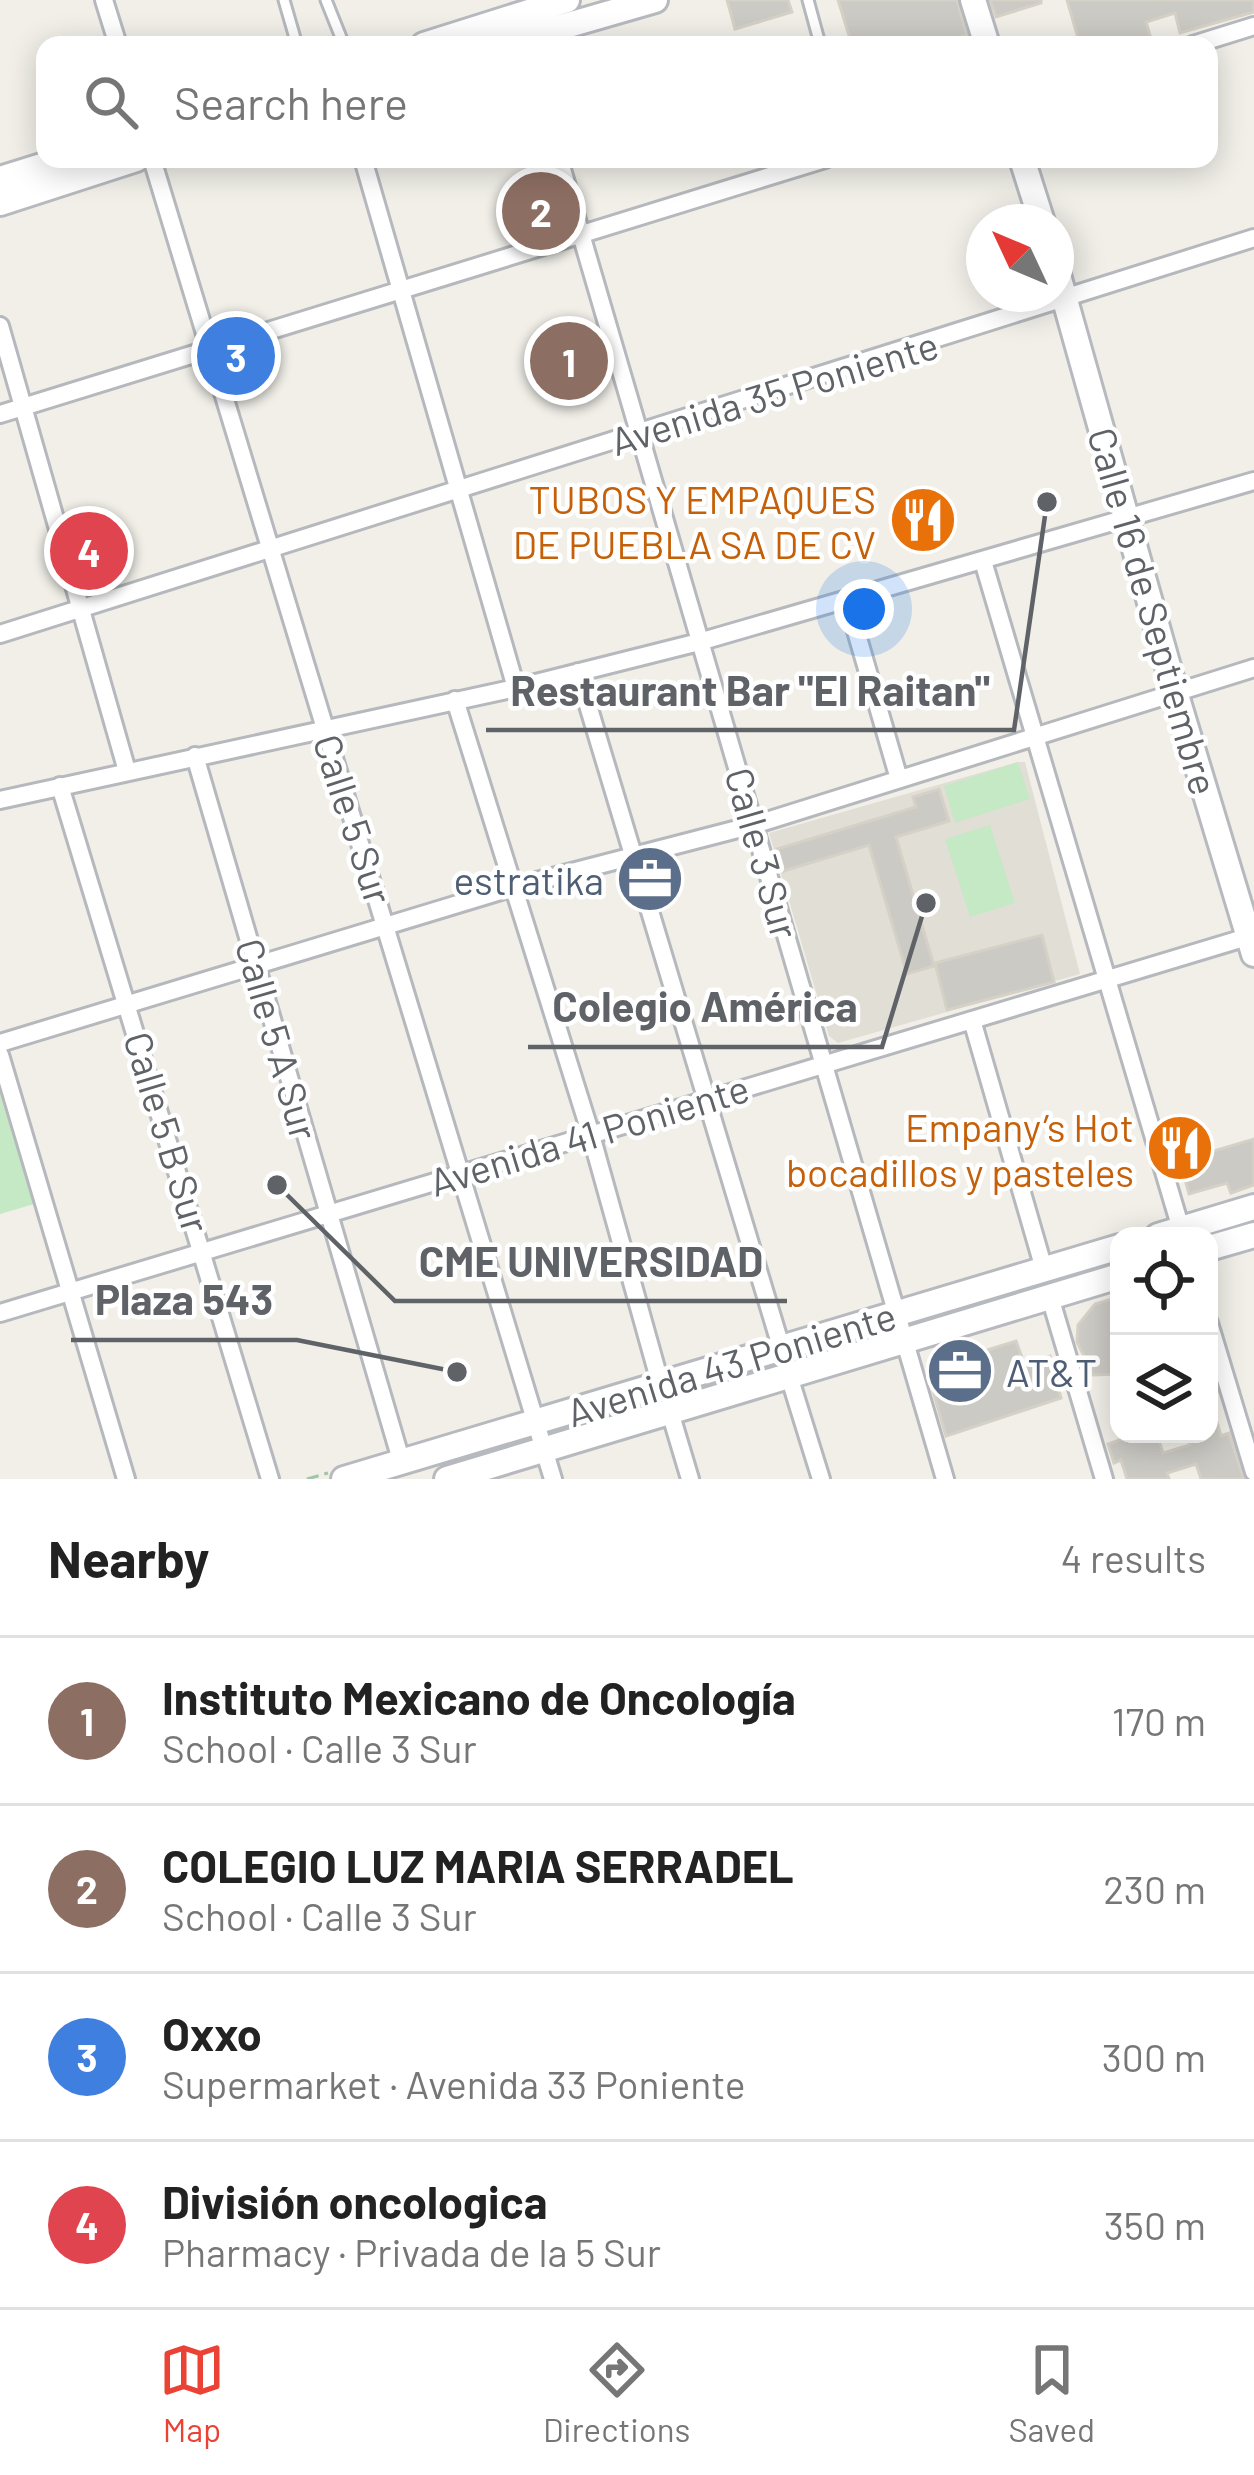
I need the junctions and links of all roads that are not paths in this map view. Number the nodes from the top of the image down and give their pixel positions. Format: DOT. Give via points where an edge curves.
graph roads {
  1 [pos="104,0"];
  2 [pos="284,0"];
  3 [pos="326,0"];
  4 [pos="567,0"];
  5 [pos="655,0"];
  6 [pos="808,0"];
  7 [pos="974,0"];
  8 [pos="1254,26"];
  9 [pos="512,33"];
  10 [pos="115,36"];
  11 [pos="294,36"];
  12 [pos="340,36"];
  13 [pos="818,36"];
  14 [pos="984,36"];
  15 [pos="1218,37"];
  16 [pos="36,168"];
  17 [pos="108,168"];
  18 [pos="155,168"];
  19 [pos="365,168"];
  20 [pos="562,168"];
  21 [pos="796,168"];
  22 [pos="1025,168"];
  23 [pos="0,179"];
  24 [pos="0,202"];
  25 [pos="1036,204"];
  26 [pos="581,235"];
  27 [pos="1253,241"];
  28 [pos="399,291"];
  29 [pos="1074,297"];
  30 [pos="1028,312"];
  31 [pos="1069,312"];
  32 [pos="0,326"];
  33 [pos="211,349"];
  34 [pos="24,407"];
  35 [pos="0,414"];
  36 [pos="640,434"];
  37 [pos="1254,481"];
  38 [pos="459,491"];
  39 [pos="1126,519"];
  40 [pos="272,548"];
  41 [pos="983,561"];
  42 [pos="847,600"];
  43 [pos="82,608"];
  44 [pos="0,634"];
  45 [pos="699,642"];
  46 [pos="1254,668"];
  47 [pos="578,673"];
  48 [pos="516,688"];
  49 [pos="1176,695"];
  50 [pos="455,700"];
  51 [pos="324,727"];
  52 [pos="1035,738"];
  53 [pos="195,756"];
  54 [pos="127,771"];
  55 [pos="899,779"];
  56 [pos="60,787"];
  57 [pos="0,800"];
  58 [pos="757,824"];
  59 [pos="632,856"];
  60 [pos="514,887"];
  61 [pos="388,926"];
  62 [pos="1252,942"];
  63 [pos="257,967"];
  64 [pos="1107,980"];
  65 [pos="129,1004"];
  66 [pos="972,1021"];
  67 [pos="0,1043"];
  68 [pos="0,1055"];
  69 [pos="821,1063"];
  70 [pos="706,1099"];
  71 [pos="591,1135"];
  72 [pos="462,1174"];
  73 [pos="1254,1208"];
  74 [pos="329,1214"];
  75 [pos="1168,1227"];
  76 [pos="1189,1227"];
  77 [pos="1254,1234"];
  78 [pos="1218,1245"];
  79 [pos="1110,1250"];
  80 [pos="204,1252"];
  81 [pos="1043,1269"];
  82 [pos="1110,1279"];
  83 [pos="69,1292"];
  84 [pos="1050,1297"];
  85 [pos="0,1313"];
  86 [pos="895,1313"];
  87 [pos="1213,1335"];
  88 [pos="904,1342"];
  89 [pos="782,1350"];
  90 [pos="789,1376"];
  91 [pos="661,1386"];
  92 [pos="670,1412"];
  93 [pos="537,1422"];
  94 [pos="544,1449"];
  95 [pos="401,1460"];
  96 [pos="1254,1472"];
  97 [pos="126,1479"];
  98 [pos="270,1479"];
  99 [pos="344,1479"];
  100 [pos="447,1479"];
  101 [pos="553,1479"];
  102 [pos="690,1479"];
  103 [pos="821,1479"];
  104 [pos="945,1479"];
  105 [pos="1104,1479"];
  1 -- 10 [label="street"];
  2 -- 11 [label="lane"];
  3 -- 12 [label="lane"];
  4 -- 9 [label="main road"];
  5 -- 9 [label="main road"];
  6 -- 13 [label="lane"];
  7 -- 14 [label="main road"];
  8 -- 15 [label="street"];
  16 -- 23 [label="main road"];
  17 -- 24 [label="main road"];
  18 -- 33 [label="street, Calle 5 Sur"];
  19 -- 28 [label="street"];
  20 -- 26 [label="street, Calle 3 Sur"];
  21 -- 26 [label="street"];
  22 -- 25 [label="main road"];
  26 -- 28 [label="street"];
  26 -- 36 [label="street, Calle 3 Sur"];
  27 -- 29 [label="street, Avenida 35 Poniente"];
  28 -- 33 [label="street"];
  28 -- 38 [label="street"];
  30 -- 36 [label="street, Avenida 35 Poniente"];
  31 -- 39 [label="main road, Calle 16 de Septiembre"];
  32 -- 34 [label="street"];
  33 -- 34 [label="street"];
  33 -- 40 [label="street, Calle 5 Sur"];
  34 -- 35 [label="street"];
  34 -- 43 [label="street"];
  36 -- 38 [label="street, Avenida 35 Poniente"];
  36 -- 45 [label="street, Calle 3 Sur"];
  37 -- 39 [label="street"];
  38 -- 40 [label="street, Avenida 35 Poniente"];
  38 -- 48 [label="street"];
  39 -- 41 [label="street"];
  39 -- 49 [label="main road, Calle 16 de Septiembre"];
  40 -- 43 [label="street, Avenida 35 Poniente"];
  40 -- 51 [label="street, Calle 5 Sur"];
  41 -- 42 [label="street"];
  41 -- 52 [label="street"];
  42 -- 45 [label="street"];
  42 -- 55 [label="street"];
  43 -- 44 [label="street, Avenida 35 Poniente"];
  43 -- 54 [label="street"];
  45 -- 47 [label="street"];
  45 -- 58 [label="street, Calle 3 Sur"];
  46 -- 49 [label="street"];
  47 -- 48 [label="street"];
  47 -- 59 [label="street"];
  48 -- 50 [label="street"];
  49 -- 52 [label="street"];
  49 -- 62 [label="main road, Calle 16 de Septiembre"];
  50 -- 51 [label="street"];
  50 -- 60 [label="street"];
  51 -- 53 [label="street"];
  51 -- 61 [label="street, Calle 5 Sur"];
  52 -- 55 [label="street"];
  52 -- 64 [label="street"];
  53 -- 54 [label="street"];
  53 -- 63 [label="street, Calle 5 A Sur"];
  54 -- 56 [label="street"];
  55 -- 58 [label="street"];
  56 -- 57 [label="street"];
  56 -- 65 [label="street, Calle 5 B Sur"];
  58 -- 59 [label="street"];
  58 -- 69 [label="street, Calle 3 Sur"];
  59 -- 60 [label="street"];
  59 -- 70 [label="street"];
  60 -- 61 [label="street"];
  60 -- 71 [label="street"];
  61 -- 63 [label="street"];
  61 -- 72 [label="street, Calle 5 Sur"];
  62 -- 64 [label="street, Avenida 41 Poniente"];
  63 -- 65 [label="street"];
  63 -- 74 [label="street, Calle 5 A Sur"];
  64 -- 66 [label="street, Avenida 41 Poniente"];
  64 -- 75 [label="street"];
  65 -- 67 [label="street"];
  65 -- 80 [label="street, Calle 5 B Sur"];
  66 -- 69 [label="street, Avenida 41 Poniente"];
  66 -- 81 [label="street"];
  68 -- 83 [label="street"];
  69 -- 70 [label="street, Avenida 41 Poniente"];
  69 -- 86 [label="street, Calle 3 Sur"];
  70 -- 71 [label="street, Avenida 41 Poniente"];
  70 -- 89 [label="street"];
  71 -- 72 [label="street, Avenida 41 Poniente"];
  71 -- 91 [label="street"];
  72 -- 74 [label="street, Avenida 41 Poniente"];
  72 -- 93 [label="street, Calle 5 Sur"];
  73 -- 76 [label="main road"];
  74 -- 80 [label="street, Avenida 41 Poniente"];
  74 -- 95 [label="street, Calle 5 A Sur"];
  77 -- 78 [label="main road"];
  79 -- 81 [label="main road, Avenida 43 Poniente"];
  80 -- 83 [label="street, Avenida 41 Poniente"];
  80 -- 98 [label="street, Calle 5 B Sur"];
  81 -- 86 [label="main road, Avenida 43 Poniente"];
  82 -- 84 [label="main road, Avenida 43 Poniente"];
  83 -- 85 [label="street, Avenida 41 Poniente"];
  83 -- 97 [label="street"];
  84 -- 88 [label="main road, Avenida 43 Poniente"];
  84 -- 105 [label="street"];
  86 -- 88 [label="street, Calle 3 Sur"];
  86 -- 89 [label="main road, Avenida 43 Poniente"];
  87 -- 96 [label="street"];
  88 -- 90 [label="main road, Avenida 43 Poniente"];
  88 -- 104 [label="street, Calle 3 Sur"];
  89 -- 91 [label="main road, Avenida 43 Poniente"];
  90 -- 92 [label="main road, Avenida 43 Poniente"];
  90 -- 103 [label="street"];
  91 -- 93 [label="main road, Avenida 43 Poniente"];
  92 -- 94 [label="main road, Avenida 43 Poniente"];
  92 -- 102 [label="street"];
  93 -- 94 [label="street, Calle 5 Sur"];
  93 -- 95 [label="main road, Avenida 43 Poniente"];
  94 -- 100 [label="main road, Avenida 43 Poniente"];
  94 -- 101 [label="street, Calle 5 Sur"];
  95 -- 99 [label="main road, Avenida 43 Poniente"];
}
